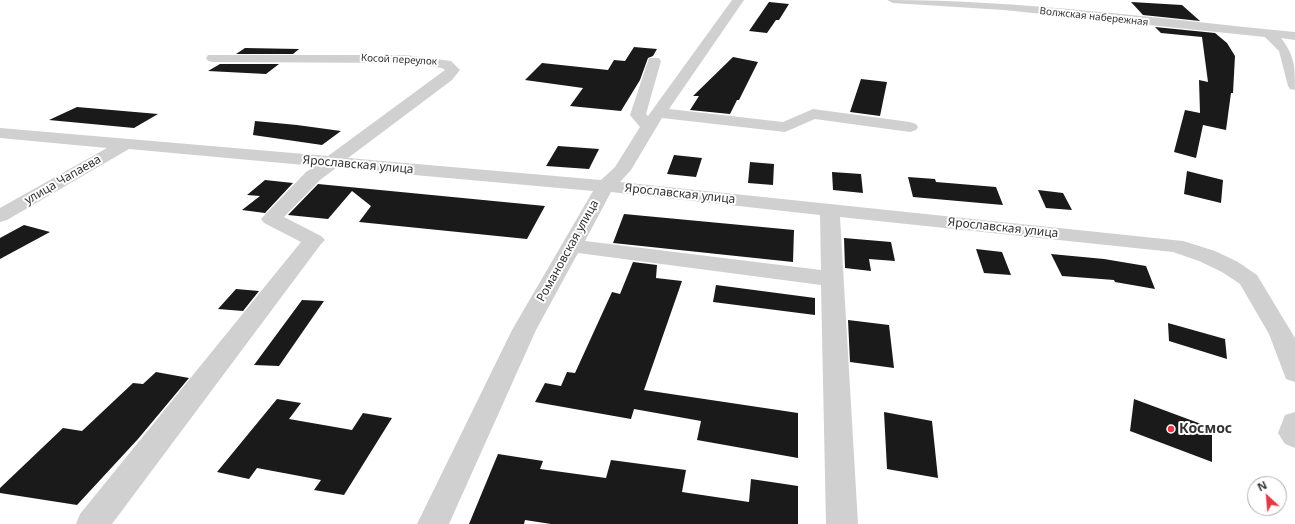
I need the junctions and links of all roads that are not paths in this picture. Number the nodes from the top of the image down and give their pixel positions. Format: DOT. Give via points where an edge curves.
graph roads {
  1 [pos="738,0"];
  2 [pos="893,0"];
  3 [pos="1269,34"];
  4 [pos="1295,36"];
  5 [pos="212,58"];
  6 [pos="654,61"];
  7 [pos="1295,86"];
  8 [pos="656,116"];
  9 [pos="910,127"];
  10 [pos="0,133"];
  11 [pos="126,144"];
  12 [pos="331,162"];
  13 [pos="605,186"];
  14 [pos="830,210"];
  15 [pos="0,216"];
  16 [pos="572,246"];
  17 [pos="833,279"];
  18 [pos="1295,372"];
  19 [pos="1295,423"];
  20 [pos="1295,436"];
  21 [pos="92,524"];
  22 [pos="433,524"];
  23 [pos="842,524"];
  1 -- 8 [label="street, Романовская улица"];
  2 -- 3 [label="street, Волжская набережная" via="1004,8"];
  3 -- 4 [label="street, Волжская набережная"];
  3 -- 7 [label="street" via="1284,50"];
  5 -- 12 [label="street, Косой переулок" via="385,58 429,60 451,66 453,70 447,77"];
  6 -- 8 [label="street" via="638,115"];
  8 -- 9 [label="street" via="785,127 813,114"];
  8 -- 13 [label="street, Романовская улица" via="622,170"];
  10 -- 11 [label="street, Ярославская улица"];
  11 -- 12 [label="street, Ярославская улица"];
  11 -- 15 [label="street, улица Чапаева"];
  12 -- 13 [label="street, Ярославская улица"];
  12 -- 21 [label="street" via="313,176 271,219 314,240"];
  13 -- 14 [label="street, Ярославская улица"];
  13 -- 16 [label="street, Романовская улица"];
  14 -- 17 [label="street"];
  14 -- 18 [label="street, Ярославская улица" via="1175,246 1207,256 1249,280 1281,334"];
  16 -- 17 [label="street"];
  16 -- 22 [label="street, Романовская улица" via="524,330"];
  17 -- 23 [label="street"];
  19 -- 20 [label="street"];
}
